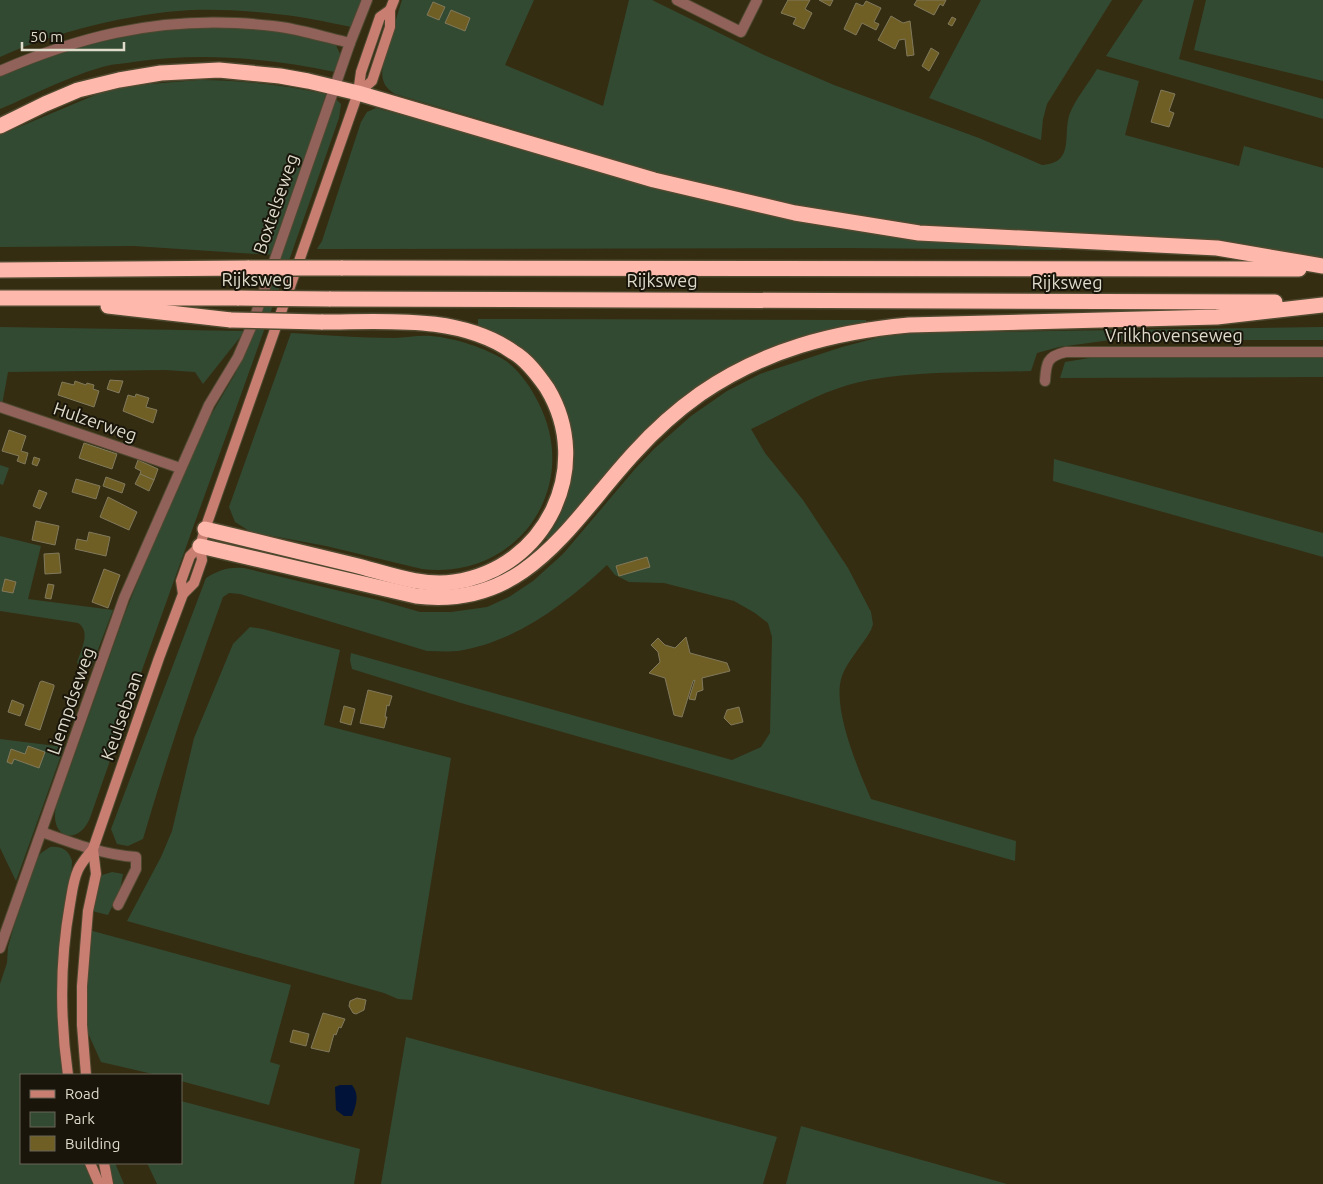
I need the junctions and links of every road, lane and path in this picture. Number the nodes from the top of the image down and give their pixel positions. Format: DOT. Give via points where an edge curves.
graph roads {
  1 [pos="367,0"];
  2 [pos="677,0"];
  3 [pos="757,0"];
  4 [pos="392,5"];
  5 [pos="350,44"];
  6 [pos="0,71"];
  7 [pos="335,87"];
  8 [pos="358,93"];
  9 [pos="0,126"];
  10 [pos="1323,268"];
  11 [pos="0,270"];
  12 [pos="0,298"];
  13 [pos="32,298"];
  14 [pos="1323,303"];
  15 [pos="1323,352"];
  16 [pos="1045,381"];
  17 [pos="0,408"];
  18 [pos="180,468"];
  19 [pos="206,529"];
  20 [pos="200,546"];
  21 [pos="42,832"];
  22 [pos="93,849"];
  23 [pos="118,905"];
  24 [pos="0,948"];
  25 [pos="68,1074"];
  26 [pos="86,1074"];
  27 [pos="90,1164"];
  28 [pos="104,1164"];
  29 [pos="99,1184"];
  30 [pos="108,1184"];
  1 -- 5 [label="street, Boxtelseweg"];
  2 -- 3 [label="street" via="740,32"];
  4 -- 8 [label="main road" via="380,18 361,72"];
  5 -- 6 [label="street" via="286,27 206,22 155,25 61,46"];
  5 -- 7 [label="street, Boxtelseweg"];
  7 -- 8 [label="highway"];
  7 -- 9 [label="highway" via="280,76 219,70 161,73 78,90"];
  7 -- 18 [label="street, Boxtelseweg" via="252,325"];
  8 -- 10 [label="highway" via="654,180 795,213 919,233 1217,248"];
  8 -- 19 [label="main road"];
  10 -- 11 [label="highway, Rijksweg, bridge"];
  12 -- 13 [label="highway, Rijksweg"];
  13 -- 14 [label="highway, Rijksweg, bridge"];
  13 -- 19 [label="highway, bridge" via="231,320 436,324 478,333 515,352 530,366 552,397 559,414 566,458 557,504 529,546 506,564 472,579 429,583"];
  14 -- 20 [label="highway" via="1217,317 909,325 868,329 802,344 746,368 700,394 634,453 570,529 536,562 503,584 482,592 434,598 416,596"];
  15 -- 16 [label="street, Vrilkhovenseweg" via="1066,352 1048,362"];
  17 -- 18 [label="street, Hulzerweg"];
  18 -- 21 [label="street, Liempdseweg" via="124,598"];
  19 -- 20 [label="main road"];
  20 -- 22 [label="main road, Keulsebaan" via="187,564 181,581 183,594"];
  21 -- 22 [label="street"];
  21 -- 24 [label="street, Liempdseweg"];
  22 -- 23 [label="street" via="136,857 136,869"];
  22 -- 25 [label="main road, Keulsebaan" via="78,870 73,886 65,941 63,1006"];
  22 -- 26 [label="main road, Keulsebaan" via="96,874 88,911 82,986"];
  27 -- 29 [label="main road"];
  28 -- 30 [label="main road"];
}
